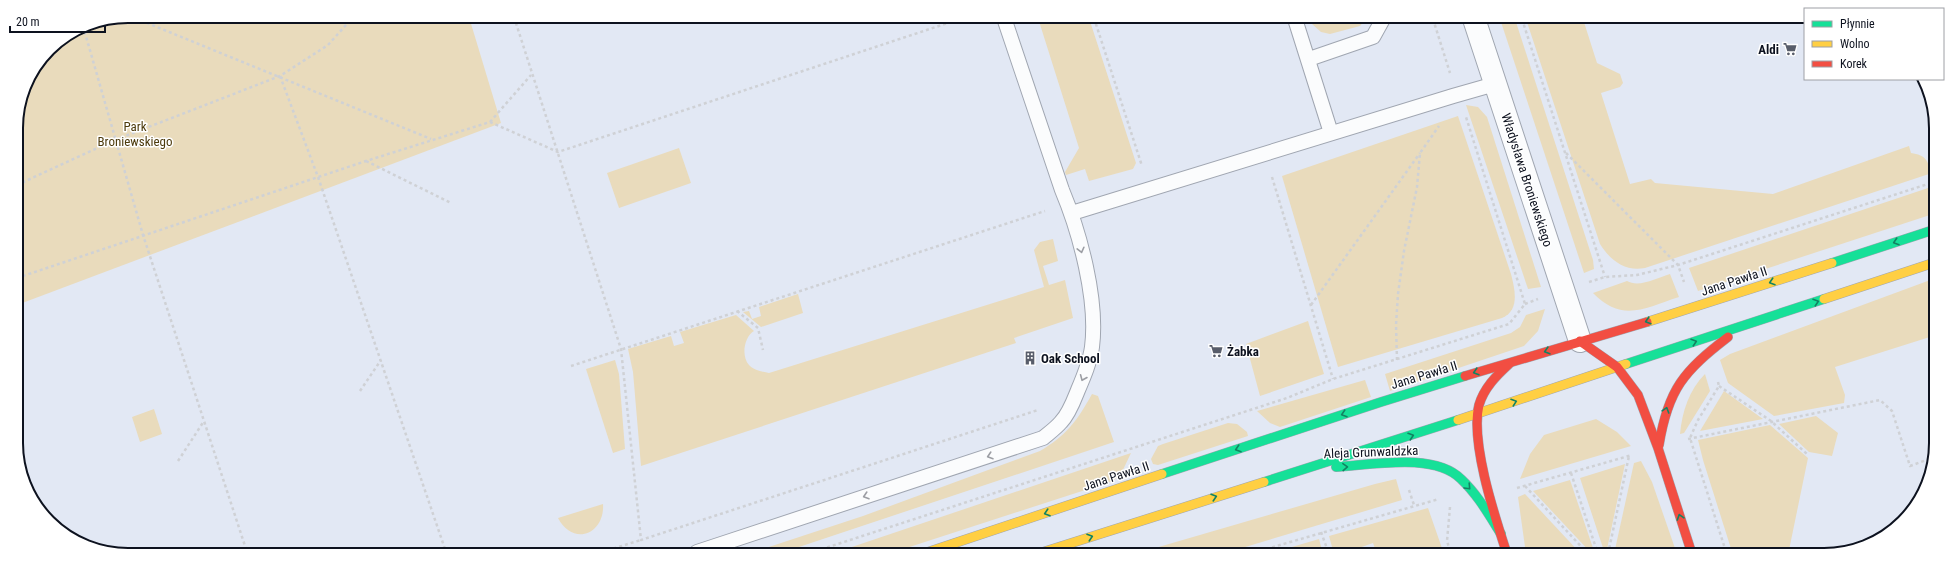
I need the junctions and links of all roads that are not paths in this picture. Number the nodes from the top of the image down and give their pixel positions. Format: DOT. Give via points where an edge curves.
graph roads {
  1 [pos="1006,23"];
  2 [pos="1297,23"];
  3 [pos="1381,23"];
  4 [pos="1475,23"];
  5 [pos="1309,59"];
  6 [pos="1495,84"];
  7 [pos="1331,133"];
  8 [pos="1072,212"];
  9 [pos="1929,231"];
  10 [pos="1929,264"];
  11 [pos="1739,328"];
  12 [pos="1580,341"];
  13 [pos="1513,361"];
  14 [pos="1617,367"];
  15 [pos="1477,414"];
  16 [pos="1658,448"];
  17 [pos="1306,468"];
  18 [pos="1501,534"];
  19 [pos="709,548"];
  20 [pos="940,548"];
  21 [pos="1056,548"];
  22 [pos="1506,548"];
  23 [pos="1690,548"];
  1 -- 8 [label="lane" via="1062,190"];
  2 -- 5 [label="lane"];
  3 -- 5 [label="lane" via="1373,37"];
  4 -- 6 [label="street, Władysława Broniewskiego"];
  5 -- 7 [label="lane"];
  6 -- 7 [label="lane"];
  6 -- 12 [label="street, Władysława Broniewskiego"];
  7 -- 8 [label="lane"];
  8 -- 19 [label="lane, one-way" via="1094,319 1092,348 1087,369 1062,422 1043,438"];
  9 -- 12 [label="main road, Jana Pawła II, one-way" via="1699,306"];
  11 -- 10 [label="main road, one-way"];
  14 -- 11 [label="main road, one-way"];
  16 -- 11 [label="main road, one-way" via="1668,402 1682,376 1693,364"];
  12 -- 13 [label="main road, Jana Pawła II, one-way"];
  12 -- 14 [label="main road"];
  13 -- 15 [label="main road, Aleja Grunwaldzka" via="1493,379 1483,393"];
  13 -- 20 [label="main road, Jana Pawła II, one-way" via="1374,404"];
  15 -- 14 [label="main road, one-way"];
  14 -- 16 [label="main road" via="1638,395"];
  17 -- 15 [label="main road, one-way"];
  15 -- 18 [label="main road, Aleja Grunwaldzka" via="1477,444"];
  23 -- 16 [label="main road, one-way"];
  17 -- 18 [label="main road, Aleja Grunwaldzka, one-way" via="1418,462 1440,466 1460,478 1479,499"];
  21 -- 17 [label="main road, one-way"];
  18 -- 22 [label="main road, Aleja Grunwaldzka"];
}
